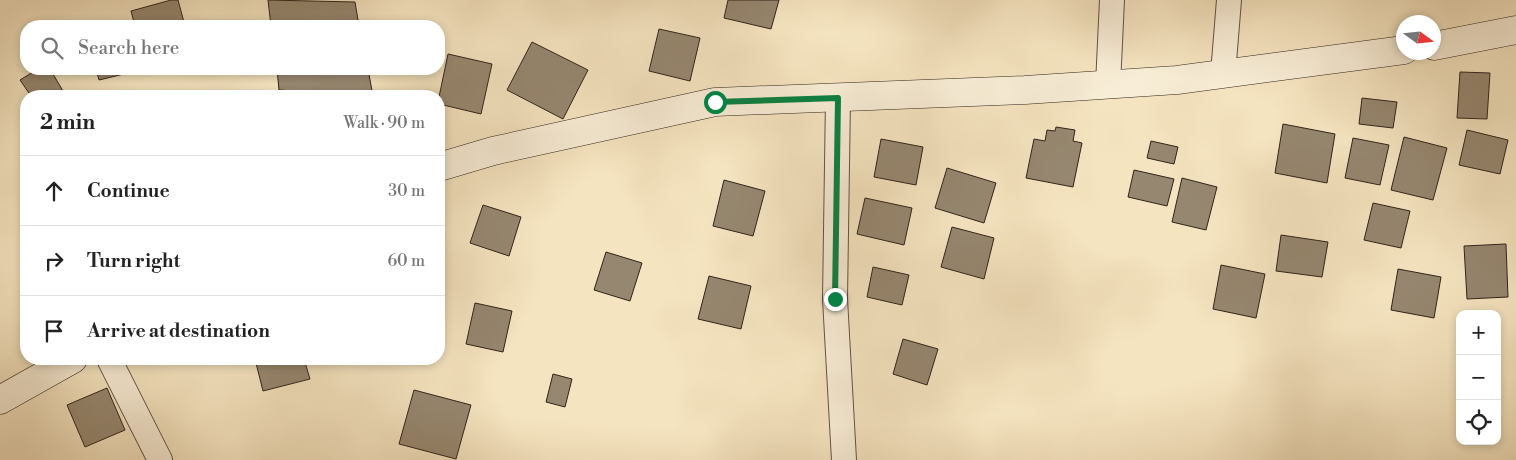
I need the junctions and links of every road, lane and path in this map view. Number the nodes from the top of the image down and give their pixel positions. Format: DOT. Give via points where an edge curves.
graph roads {
  1 [pos="1112,0"];
  2 [pos="1228,0"];
  3 [pos="1516,30"];
  4 [pos="1441,45"];
  5 [pos="1396,51"];
  6 [pos="1223,74"];
  7 [pos="1108,85"];
  8 [pos="838,98"];
  9 [pos="445,165"];
  10 [pos="62,365"];
  11 [pos="112,365"];
  12 [pos="0,400"];
  13 [pos="160,460"];
  14 [pos="844,460"];
  1 -- 7 [label="street"];
  2 -- 6 [label="street"];
  3 -- 4 [label="main road"];
  5 -- 6 [label="main road"];
  6 -- 7 [label="main road"];
  7 -- 8 [label="main road"];
  8 -- 9 [label="main road" via="715,102 494,151"];
  8 -- 14 [label="street" via="835,299"];
  10 -- 12 [label="main road"];
  11 -- 13 [label="street"];
}
